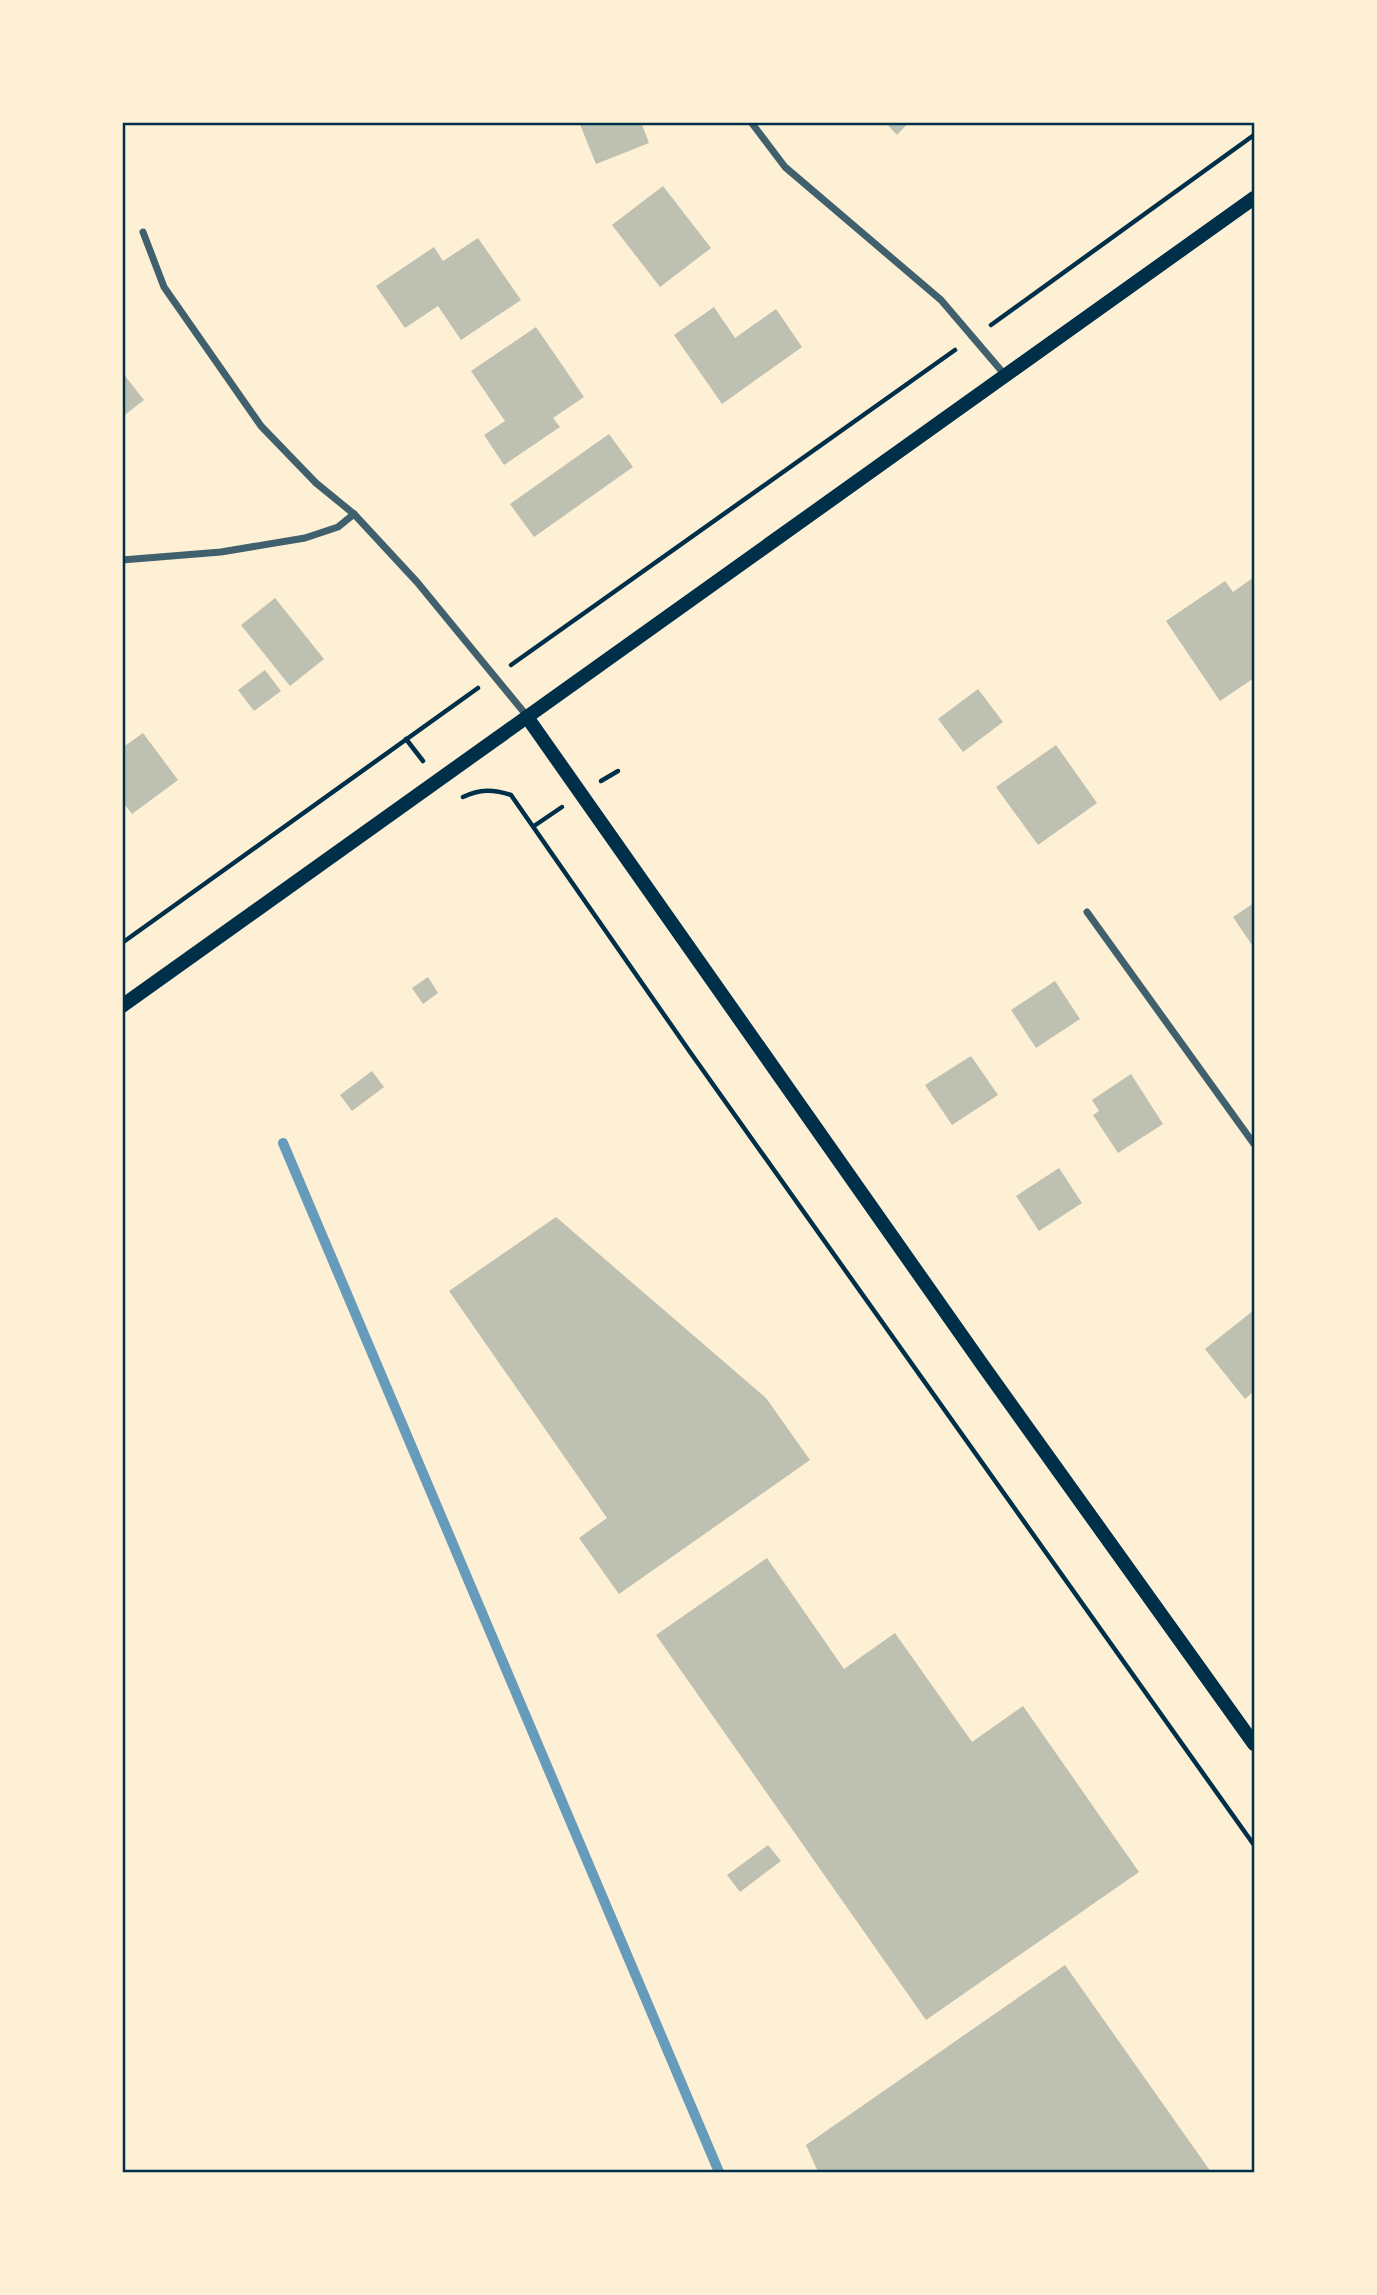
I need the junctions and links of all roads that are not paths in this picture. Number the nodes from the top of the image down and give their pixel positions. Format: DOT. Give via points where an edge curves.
graph roads {
  1 [pos="751,122"];
  2 [pos="1255,198"];
  3 [pos="143,232"];
  4 [pos="1006,376"];
  5 [pos="354,514"];
  6 [pos="122,560"];
  7 [pos="527,717"];
  8 [pos="1087,912"];
  9 [pos="122,1006"];
  10 [pos="1255,1144"];
  11 [pos="1255,1744"];
  1 -- 4 [label="street" via="785,167 941,300"];
  2 -- 4 [label="main road"];
  3 -- 5 [label="street" via="164,286 261,426 316,483"];
  4 -- 7 [label="main road"];
  5 -- 6 [label="street" via="338,527 305,538 221,552"];
  5 -- 7 [label="street" via="417,582"];
  7 -- 9 [label="main road"];
  7 -- 11 [label="main road"];
  8 -- 10 [label="street"];
}
